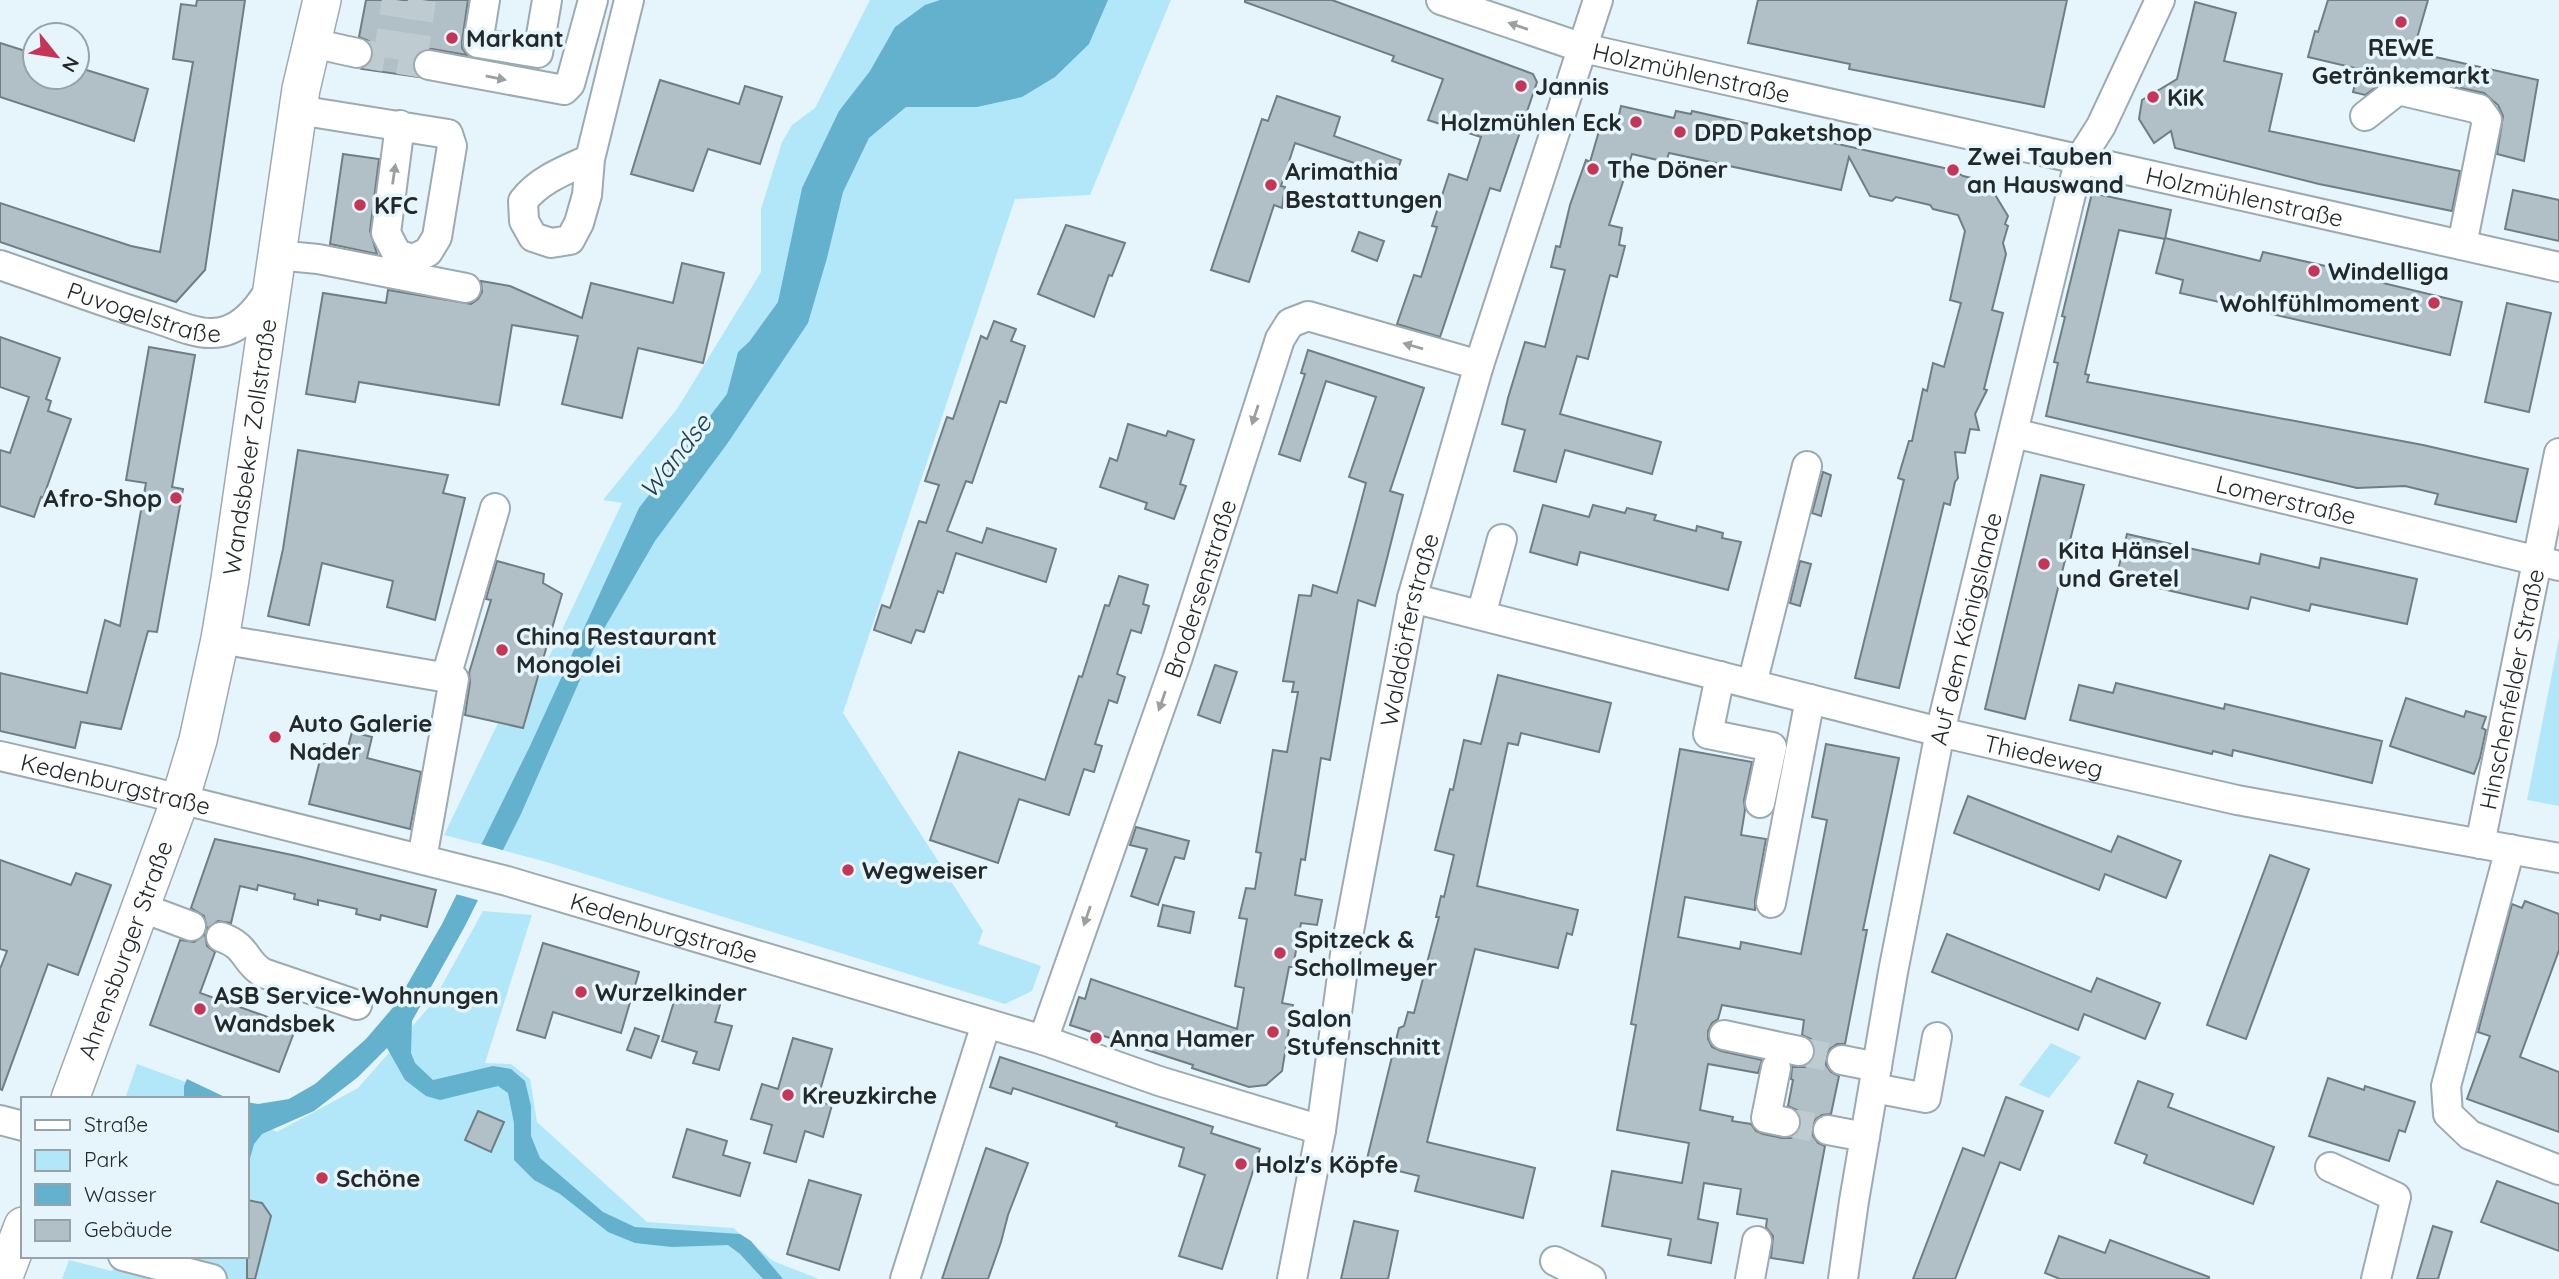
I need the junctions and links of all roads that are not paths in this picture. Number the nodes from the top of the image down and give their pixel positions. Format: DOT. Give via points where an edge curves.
graph roads {
  1 [pos="296,0"];
  2 [pos="323,0"];
  3 [pos="485,0"];
  4 [pos="547,0"];
  5 [pos="593,0"];
  6 [pos="629,0"];
  7 [pos="1441,0"];
  8 [pos="1598,0"];
  9 [pos="2160,0"];
  10 [pos="312,43"];
  11 [pos="1583,48"];
  12 [pos="356,53"];
  13 [pos="429,65"];
  14 [pos="300,99"];
  15 [pos="2365,116"];
  16 [pos="400,125"];
  17 [pos="590,159"];
  18 [pos="2080,159"];
  19 [pos="2462,245"];
  20 [pos="0,265"];
  21 [pos="2559,267"];
  22 [pos="274,270"];
  23 [pos="466,288"];
  24 [pos="1479,365"];
  25 [pos="2014,433"];
  26 [pos="2559,453"];
  27 [pos="1807,466"];
  28 [pos="495,508"];
  29 [pos="1502,539"];
  30 [pos="2548,564"];
  31 [pos="1412,598"];
  32 [pos="1480,615"];
  33 [pos="1783,624"];
  34 [pos="220,639"];
  35 [pos="1720,676"];
  36 [pos="446,677"];
  37 [pos="1760,686"];
  38 [pos="1810,699"];
  39 [pos="1940,732"];
  40 [pos="0,757"];
  41 [pos="180,800"];
  42 [pos="1760,803"];
  43 [pos="2480,844"];
  44 [pos="2510,849"];
  45 [pos="2559,858"];
  46 [pos="422,859"];
  47 [pos="1771,903"];
  48 [pos="140,907"];
  49 [pos="191,926"];
  50 [pos="221,937"];
  51 [pos="357,1005"];
  52 [pos="986,1024"];
  53 [pos="1724,1035"];
  54 [pos="1937,1037"];
  55 [pos="1043,1040"];
  56 [pos="1799,1051"];
  57 [pos="1842,1060"];
  58 [pos="1776,1068"];
  59 [pos="1875,1078"];
  60 [pos="71,1097"];
  61 [pos="0,1120"];
  62 [pos="1785,1122"];
  63 [pos="21,1125"];
  64 [pos="1321,1130"];
  65 [pos="1828,1130"];
  66 [pos="1865,1137"];
  67 [pos="2330,1167"];
  68 [pos="2559,1170"];
  69 [pos="21,1231"];
  70 [pos="1757,1241"];
  71 [pos="130,1258"];
  72 [pos="1555,1261"];
  73 [pos="203,1277"];
  74 [pos="3,1279"];
  75 [pos="905,1279"];
  76 [pos="1292,1279"];
  77 [pos="1591,1279"];
  78 [pos="1750,1279"];
  79 [pos="1843,1279"];
  80 [pos="2376,1279"];
  1 -- 14 [label="main road, Wandsbeker Zollstraße"];
  2 -- 10 [label="main road, Wandsbeker Zollstraße"];
  3 -- 4 [label="street" via="478,43 538,53"];
  13 -- 5 [label="street, one-way" via="564,90"];
  6 -- 17 [label="street"];
  11 -- 7 [label="street, Holzmühlenstraße, one-way"];
  8 -- 11 [label="street, Walddörferstraße"];
  9 -- 18 [label="street, Auf dem Königslande" via="2101,126"];
  10 -- 12 [label="street"];
  10 -- 14 [label="main road, Wandsbeker Zollstraße"];
  11 -- 18 [label="street, Holzmühlenstraße"];
  11 -- 24 [label="street, Walddörferstraße"];
  14 -- 16 [label="street"];
  14 -- 22 [label="main road, Wandsbeker Zollstraße"];
  15 -- 19 [label="street" via="2398,90 2484,114 2487,120"];
  16 -- 16 [label="street, one-way" via="448,134 452,146 437,237 428,251 413,259 397,254 386,233"];
  18 -- 19 [label="street, Holzmühlenstraße"];
  18 -- 25 [label="street, Auf dem Königslande"];
  19 -- 21 [label="street, Holzmühlenstraße"];
  20 -- 22 [label="street, Puvogelstraße" via="121,307 219,332 246,320 264,300"];
  22 -- 23 [label="street" via="318,259"];
  22 -- 34 [label="main road, Wandsbeker Zollstraße"];
  24 -- 31 [label="street, Walddörferstraße"];
  24 -- 55 [label="street, Brodersenstraße, one-way" via="1308,316 1290,323 1280,339 1177,660"];
  25 -- 30 [label="street, Lomerstraße"];
  25 -- 39 [label="street, Auf dem Königslande"];
  26 -- 30 [label="street, Hinschenfelder Straße"];
  27 -- 37 [label="street"];
  28 -- 36 [label="street"];
  29 -- 32 [label="street"];
  30 -- 43 [label="street, Hinschenfelder Straße"];
  31 -- 32 [label="street, Thiedeweg"];
  31 -- 64 [label="street, Walddörferstraße" via="1346,947"];
  32 -- 35 [label="street, Thiedeweg"];
  33 -- 37 [label="street"];
  34 -- 36 [label="street"];
  34 -- 41 [label="main road, Wandsbeker Zollstraße"];
  35 -- 37 [label="street, Thiedeweg"];
  35 -- 42 [label="street" via="1708,734 1772,747"];
  36 -- 46 [label="street" via="454,679"];
  37 -- 38 [label="street, Thiedeweg"];
  38 -- 39 [label="street, Thiedeweg"];
  38 -- 47 [label="street"];
  39 -- 43 [label="street, Thiedeweg" via="2237,800"];
  39 -- 59 [label="street, Auf dem Königslande"];
  40 -- 41 [label="street, Kedenburgstraße"];
  41 -- 46 [label="street, Kedenburgstraße"];
  41 -- 48 [label="main road, Ahrensburger Straße"];
  43 -- 44 [label="street, Thiedeweg"];
  44 -- 45 [label="street, Thiedeweg"];
  44 -- 68 [label="street" via="2446,1086 2448,1114 2470,1135"];
  46 -- 52 [label="street, Kedenburgstraße"];
  48 -- 49 [label="street"];
  48 -- 60 [label="main road, Ahrensburger Straße"];
  50 -- 51 [label="street" via="240,946 263,973"];
  52 -- 55 [label="street, Kedenburgstraße"];
  52 -- 75 [label="street"];
  53 -- 56 [label="street"];
  54 -- 59 [label="street" via="1926,1098"];
  55 -- 64 [label="street, Kedenburgstraße"];
  57 -- 59 [label="street"];
  58 -- 62 [label="street" via="1766,1118"];
  59 -- 66 [label="street, Auf dem Königslande"];
  61 -- 63 [label="street"];
  64 -- 76 [label="street, Walddörferstraße"];
  65 -- 66 [label="street"];
  66 -- 79 [label="street, Auf dem Königslande"];
  67 -- 80 [label="street" via="2396,1197"];
  69 -- 74 [label="main road"];
  70 -- 78 [label="street"];
  71 -- 73 [label="street"];
  72 -- 77 [label="street"];
}
